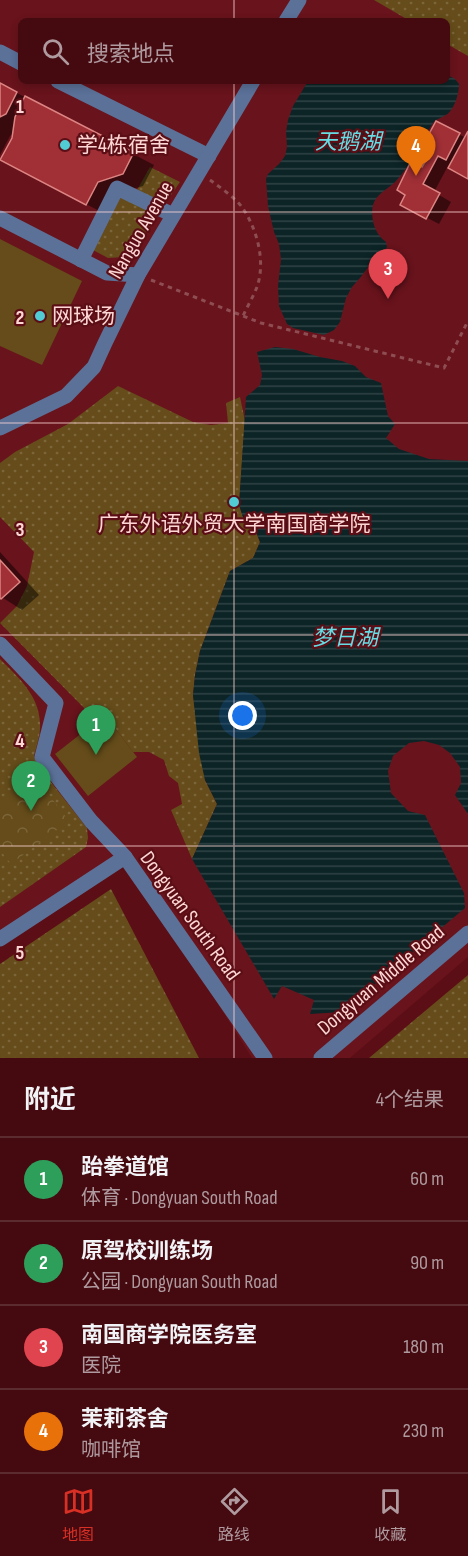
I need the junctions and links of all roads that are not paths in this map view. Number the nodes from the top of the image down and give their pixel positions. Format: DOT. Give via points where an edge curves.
graph roads {
  1 [pos="298,0"];
  2 [pos="288,18"];
  3 [pos="0,52"];
  4 [pos="18,61"];
  5 [pos="64,84"];
  6 [pos="251,84"];
  7 [pos="209,156"];
  8 [pos="173,215"];
  9 [pos="0,218"];
  10 [pos="81,260"];
  11 [pos="138,275"];
  12 [pos="0,428"];
  13 [pos="0,644"];
  14 [pos="125,857"];
  15 [pos="468,933"];
  16 [pos="0,939"];
  17 [pos="266,1058"];
  18 [pos="321,1058"];
  1 -- 2 [label="street"];
  3 -- 4 [label="street"];
  5 -- 7 [label="street"];
  6 -- 7 [label="street, Nanguo Avenue"];
  7 -- 8 [label="street, Nanguo Avenue"];
  8 -- 10 [label="street" via="117,189"];
  8 -- 11 [label="street, Nanguo Avenue"];
  9 -- 10 [label="street"];
  10 -- 11 [label="street" via="107,273"];
  11 -- 12 [label="street, Nanguo Avenue" via="94,367 66,396"];
  13 -- 14 [label="street" via="56,703 42,757 91,821"];
  14 -- 16 [label="street, Dongyuan South Road"];
  14 -- 17 [label="street, Dongyuan South Road"];
  15 -- 18 [label="street, Dongyuan Middle Road"];
}
